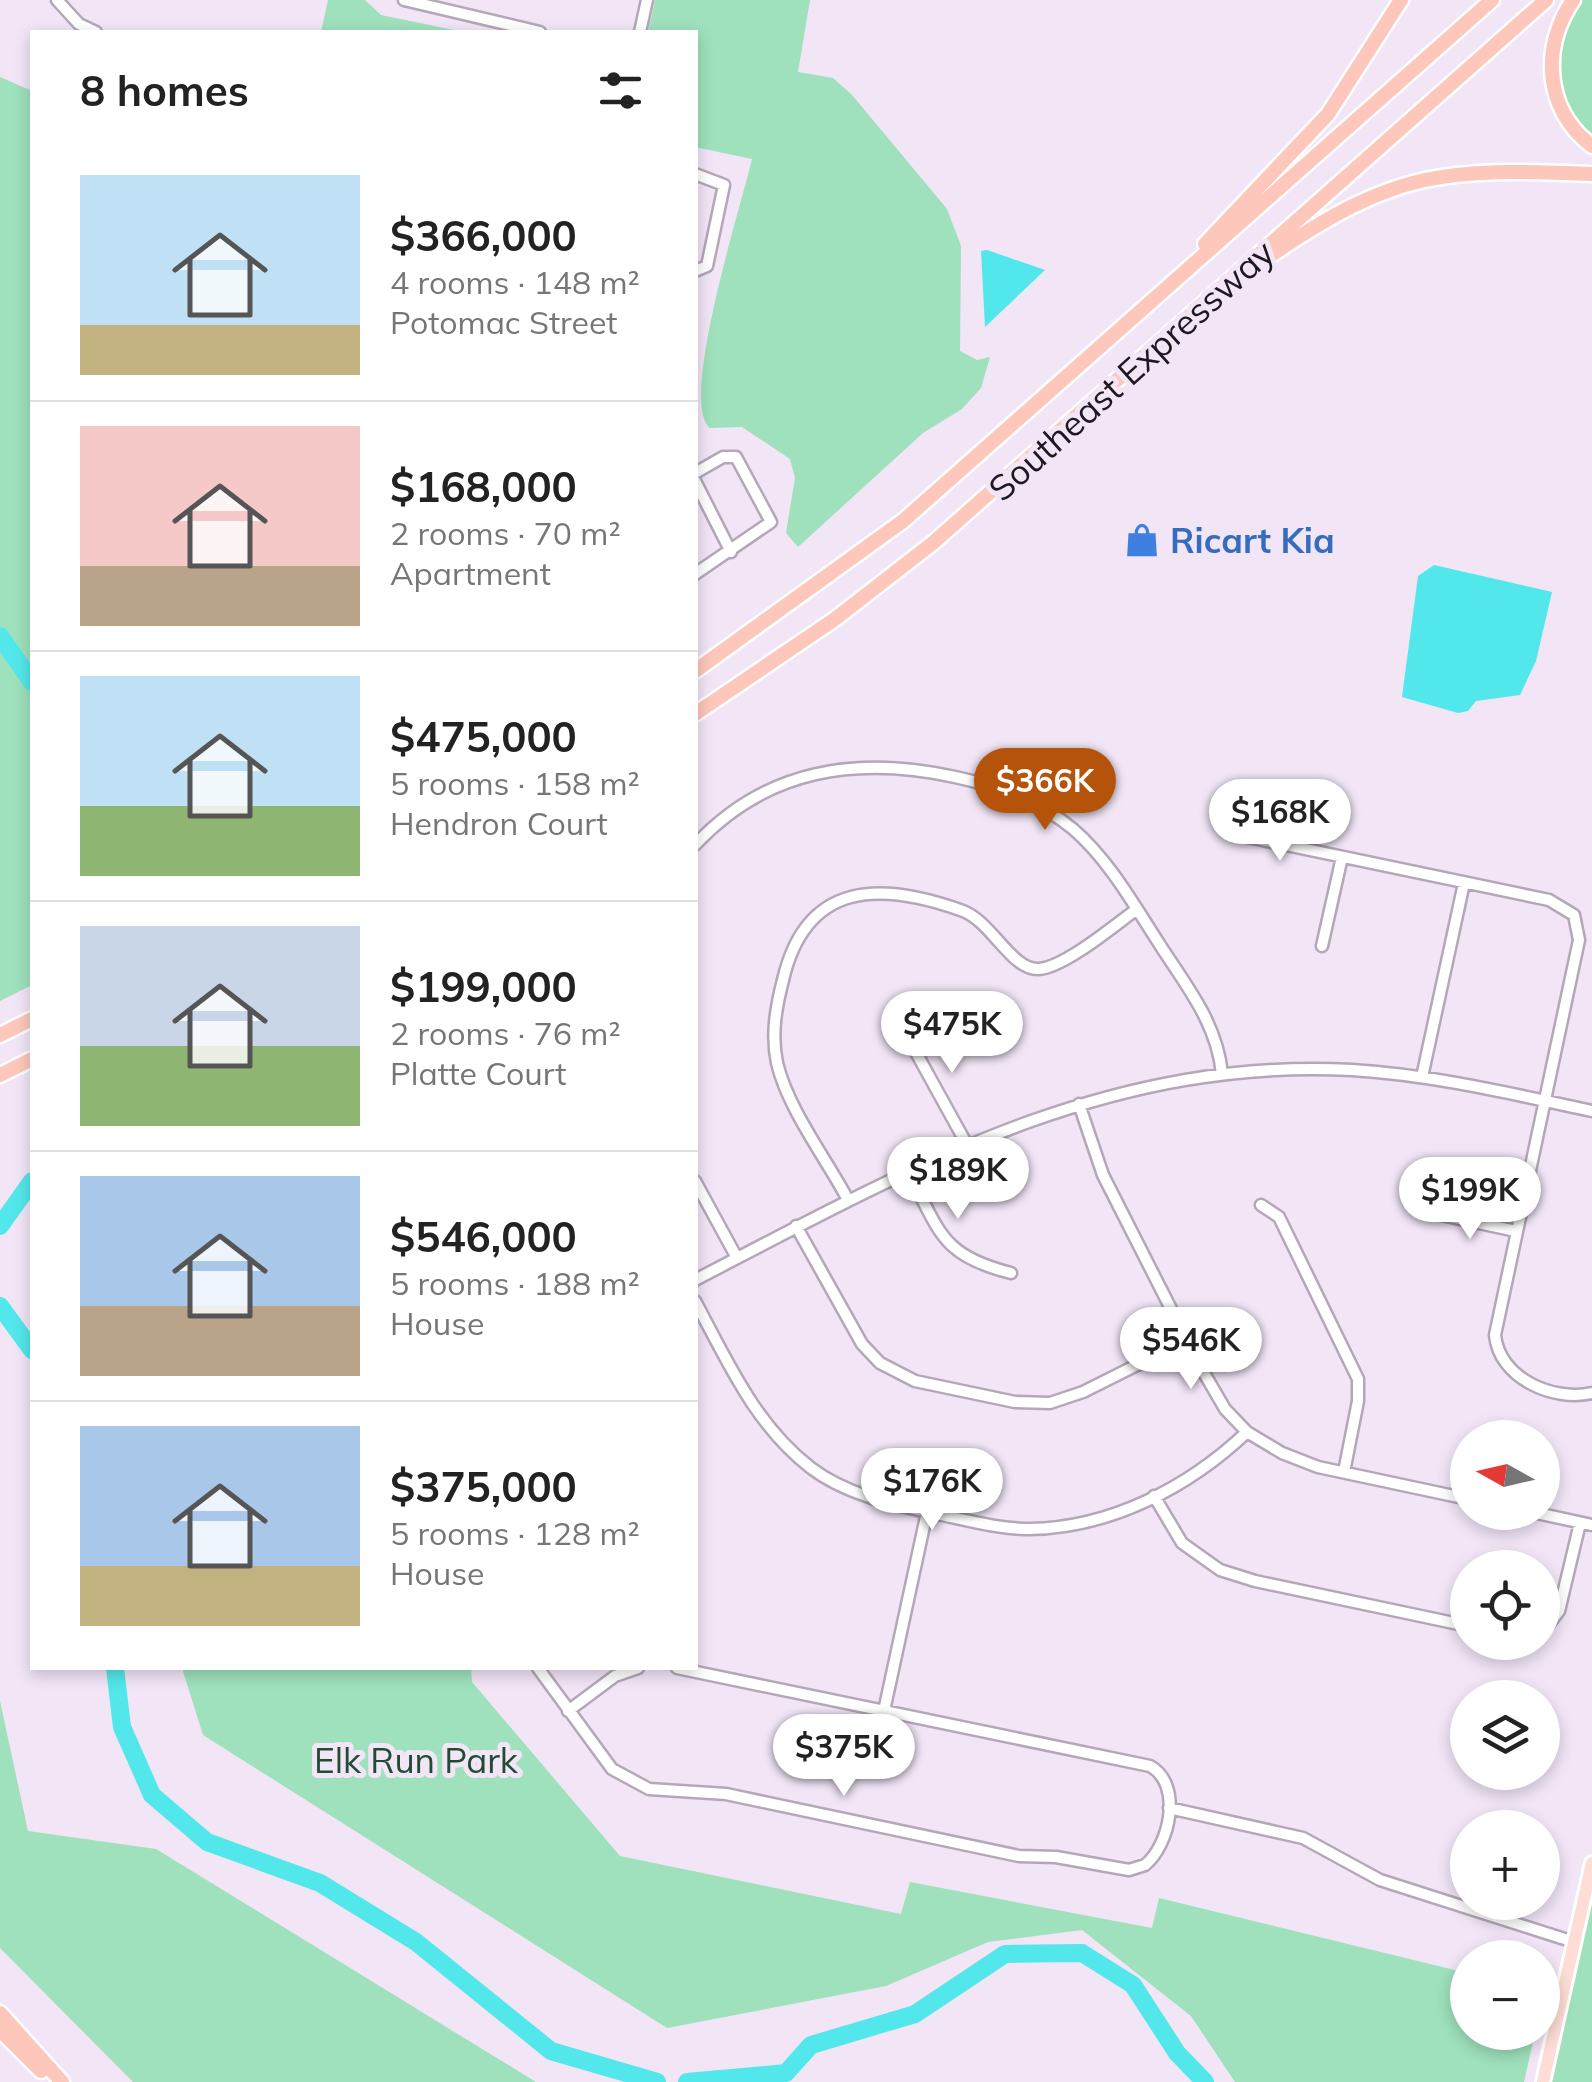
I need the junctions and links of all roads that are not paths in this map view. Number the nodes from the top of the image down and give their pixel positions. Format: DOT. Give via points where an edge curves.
graph roads {
  1 [pos="58,0"];
  2 [pos="404,0"];
  3 [pos="647,0"];
  4 [pos="1401,0"];
  5 [pos="1492,0"];
  6 [pos="1546,0"];
  7 [pos="1573,0"];
  8 [pos="92,30"];
  9 [pos="532,30"];
  10 [pos="640,30"];
  11 [pos="1592,146"];
  12 [pos="1592,174"];
  13 [pos="698,175"];
  14 [pos="698,270"];
  15 [pos="1227,284"];
  16 [pos="1164,292"];
  17 [pos="698,471"];
  18 [pos="700,504"];
  19 [pos="731,552"];
  20 [pos="698,572"];
  21 [pos="698,669"];
  22 [pos="698,712"];
  23 [pos="1243,836"];
  24 [pos="698,843"];
  25 [pos="1342,857"];
  26 [pos="1464,883"];
  27 [pos="1137,910"];
  28 [pos="1322,946"];
  29 [pos="30,1020"];
  30 [pos="902,1027"];
  31 [pos="0,1035"];
  32 [pos="30,1060"];
  33 [pos="1222,1074"];
  34 [pos="0,1075"];
  35 [pos="1422,1077"];
  36 [pos="1545,1101"];
  37 [pos="1079,1104"];
  38 [pos="1592,1111"];
  39 [pos="966,1144"];
  40 [pos="907,1170"];
  41 [pos="698,1186"];
  42 [pos="847,1198"];
  43 [pos="1261,1206"];
  44 [pos="1432,1213"];
  45 [pos="796,1226"];
  46 [pos="1516,1232"];
  47 [pos="737,1258"];
  48 [pos="1011,1273"];
  49 [pos="698,1278"];
  50 [pos="698,1306"];
  51 [pos="1187,1340"];
  52 [pos="1592,1393"];
  53 [pos="1247,1432"];
  54 [pos="1344,1472"];
  55 [pos="1450,1495"];
  56 [pos="1154,1496"];
  57 [pos="928,1512"];
  58 [pos="1560,1518"];
  59 [pos="1580,1522"];
  60 [pos="1592,1525"];
  61 [pos="1560,1607"];
  62 [pos="1450,1622"];
  63 [pos="539,1670"];
  64 [pos="632,1670"];
  65 [pos="687,1670"];
  66 [pos="568,1711"];
  67 [pos="884,1711"];
  68 [pos="1169,1808"];
  69 [pos="1592,1863"];
  70 [pos="1574,1942"];
  71 [pos="0,2013"];
  72 [pos="0,2030"];
  73 [pos="52,2082"];
  74 [pos="62,2082"];
  75 [pos="1543,2082"];
  1 -- 8 [label="street"];
  2 -- 9 [label="street"];
  3 -- 10 [label="street"];
  4 -- 16 [label="highway" via="1328,114"];
  5 -- 16 [label="highway, Southeast Expressway"];
  6 -- 15 [label="highway, Southeast Expressway"];
  7 -- 11 [label="highway" via="1555,35 1552,81 1566,118"];
  12 -- 15 [label="highway" via="1465,172 1401,184 1336,212"];
  13 -- 14 [label="street" via="724,184 707,266"];
  15 -- 22 [label="highway, Southeast Expressway" via="934,542"];
  16 -- 21 [label="highway, Southeast Expressway" via="903,521"];
  17 -- 19 [label="street" via="736,457 770,515 766,529"];
  18 -- 19 [label="street"];
  19 -- 20 [label="street"];
  23 -- 25 [label="street"];
  24 -- 27 [label="street" via="755,800 802,777 862,766 918,769 1030,802 1074,831"];
  25 -- 26 [label="street"];
  25 -- 28 [label="street"];
  26 -- 35 [label="street"];
  26 -- 36 [label="street" via="1549,900 1578,924"];
  27 -- 33 [label="street" via="1211,1023"];
  27 -- 42 [label="street" via="1056,964 1035,969 1020,964 993,932 963,911 876,893 841,898 810,919 796,937 774,1040 781,1076"];
  29 -- 31 [label="highway"];
  30 -- 39 [label="street"];
  32 -- 34 [label="highway"];
  33 -- 35 [label="street" via="1321,1069"];
  33 -- 37 [label="street"];
  35 -- 36 [label="street"];
  36 -- 38 [label="street"];
  36 -- 46 [label="street"];
  37 -- 39 [label="street"];
  37 -- 51 [label="street" via="1104,1175"];
  39 -- 40 [label="street"];
  40 -- 42 [label="street"];
  40 -- 48 [label="street" via="952,1249 975,1264"];
  41 -- 47 [label="street"];
  42 -- 45 [label="street"];
  43 -- 54 [label="street" via="1279,1217 1354,1368 1358,1401"];
  44 -- 46 [label="street"];
  45 -- 47 [label="street"];
  45 -- 51 [label="street" via="862,1344 880,1363 915,1381 1050,1403"];
  46 -- 52 [label="street" via="1496,1344 1515,1375 1548,1388"];
  47 -- 49 [label="street"];
  50 -- 57 [label="street" via="755,1411 812,1469 842,1486"];
  51 -- 53 [label="street" via="1213,1391"];
  53 -- 54 [label="street" via="1299,1461"];
  53 -- 56 [label="street" via="1203,1470"];
  54 -- 55 [label="street"];
  56 -- 57 [label="street" via="1091,1521 1028,1529"];
  56 -- 62 [label="street" via="1182,1542 1220,1570"];
  57 -- 67 [label="street"];
  58 -- 59 [label="street"];
  59 -- 60 [label="street"];
  59 -- 61 [label="street"];
  63 -- 66 [label="street"];
  64 -- 66 [label="street"];
  65 -- 67 [label="street"];
  66 -- 68 [label="street" via="612,1769 649,1789 726,1794 1019,1856 1138,1868 1156,1853"];
  67 -- 68 [label="street" via="1150,1766 1167,1782"];
  68 -- 70 [label="street" via="1303,1838 1380,1880"];
  69 -- 70 [label="main road"];
  70 -- 75 [label="main road"];
  71 -- 74 [label="highway"];
  72 -- 73 [label="highway"];
}
